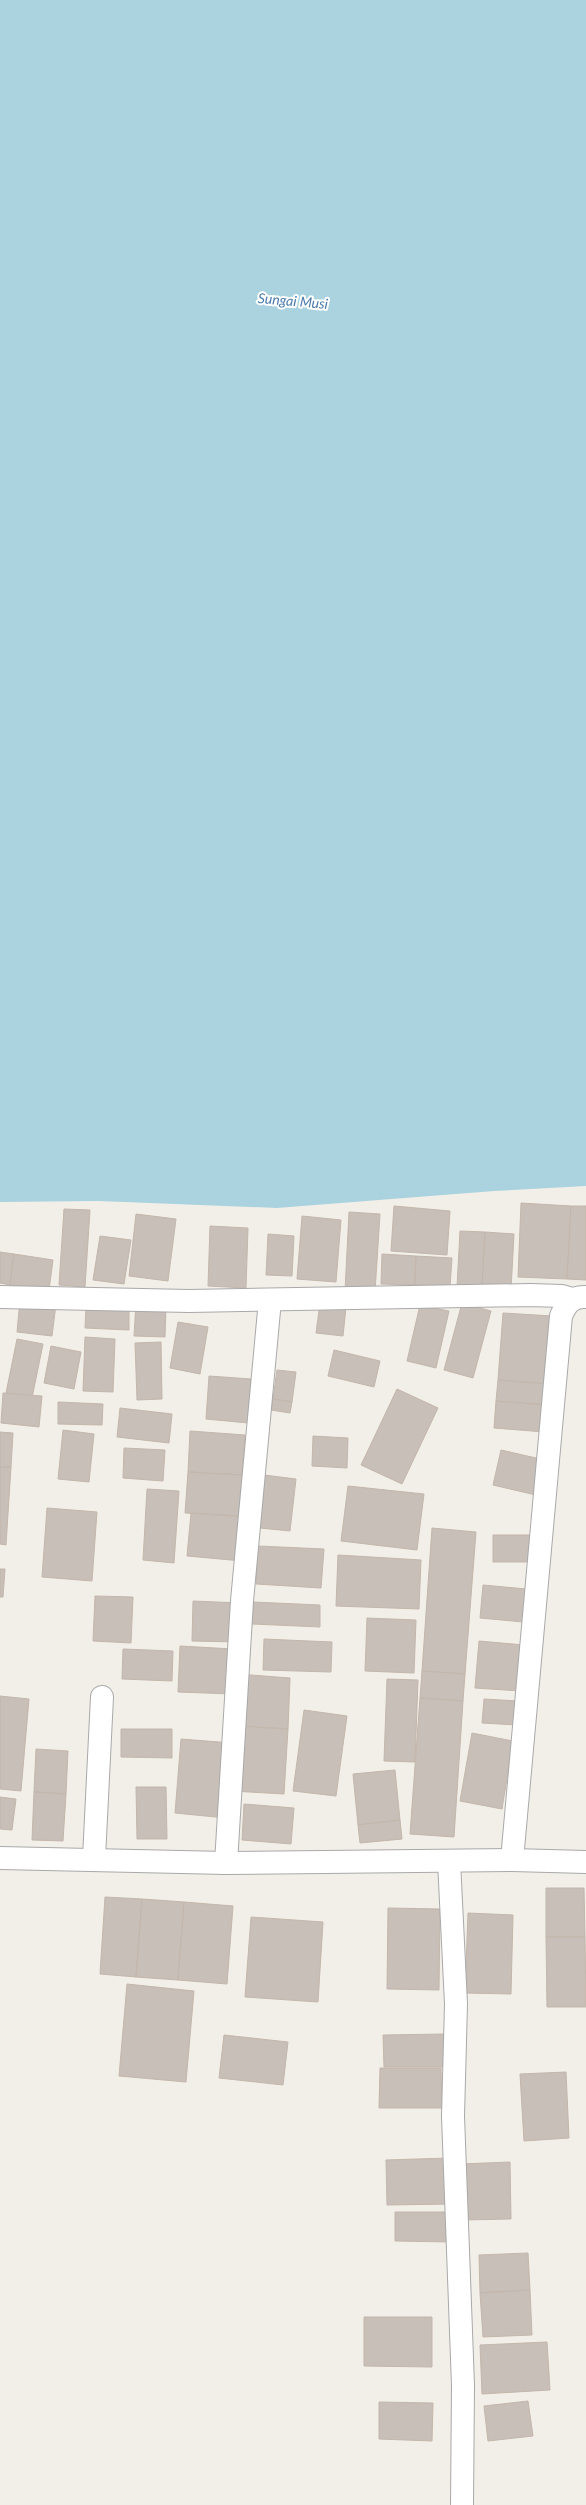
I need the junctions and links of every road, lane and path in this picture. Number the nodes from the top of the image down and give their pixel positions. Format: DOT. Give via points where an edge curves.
graph roads {
  1 [pos="0,1297"];
  2 [pos="579,1298"];
  3 [pos="270,1300"];
  4 [pos="102,1697"];
  5 [pos="0,1858"];
  6 [pos="94,1858"];
  7 [pos="512,1860"];
  8 [pos="449,1861"];
  9 [pos="586,1862"];
  10 [pos="226,1863"];
  11 [pos="462,2505"];
  1 -- 3 [label="street"];
  2 -- 3 [label="street" via="530,1296"];
  2 -- 7 [label="street" via="566,1305 561,1316"];
  3 -- 10 [label="street" via="242,1601"];
  4 -- 6 [label="street"];
  5 -- 6 [label="street"];
  6 -- 10 [label="street"];
  7 -- 8 [label="street"];
  7 -- 9 [label="street"];
  8 -- 10 [label="street"];
  8 -- 11 [label="street" via="456,2004 453,2116 464,2385"];
}
